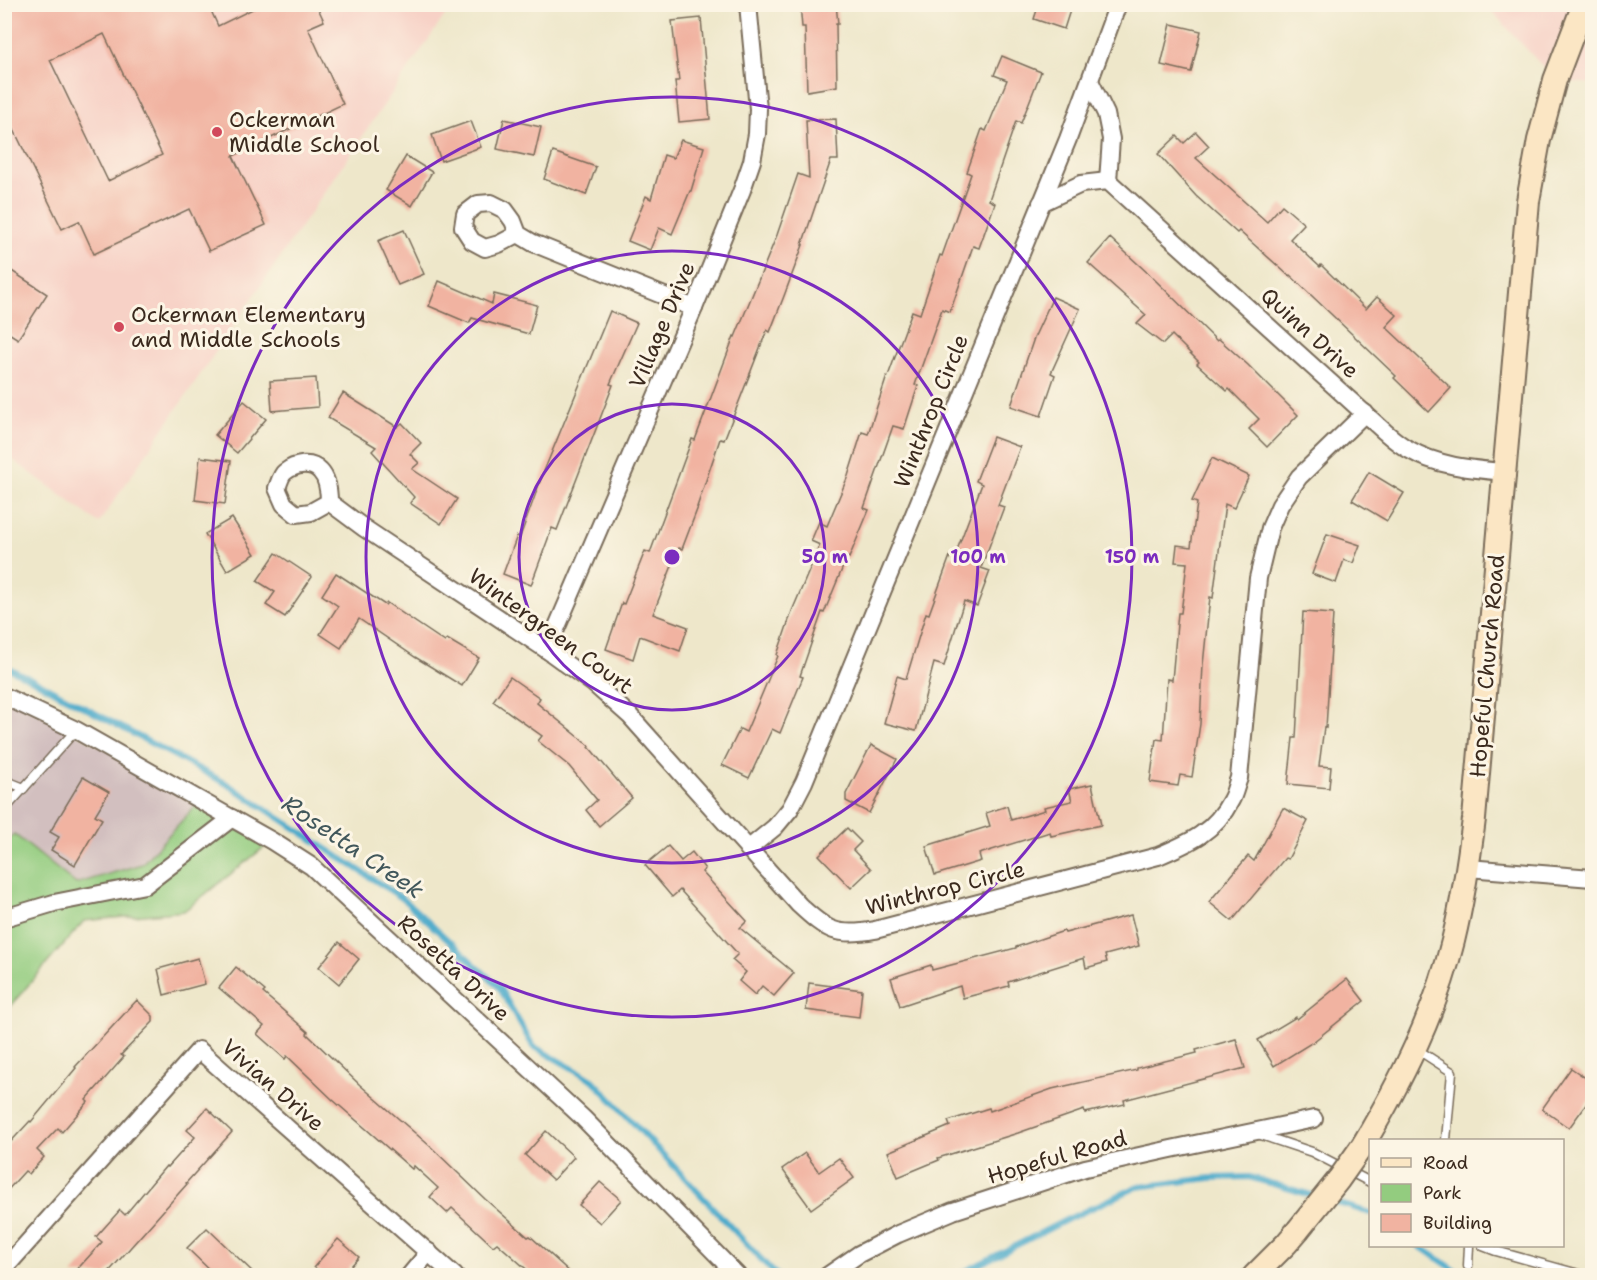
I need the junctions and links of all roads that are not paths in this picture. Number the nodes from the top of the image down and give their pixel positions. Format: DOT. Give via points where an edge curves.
graph roads {
  1 [pos="748,4"];
  2 [pos="1118,4"];
  3 [pos="1584,4"];
  4 [pos="1090,81"];
  5 [pos="1108,181"];
  6 [pos="1041,202"];
  7 [pos="518,234"];
  8 [pos="694,309"];
  9 [pos="1365,413"];
  10 [pos="1504,472"];
  11 [pos="329,502"];
  12 [pos="547,650"];
  13 [pos="4,696"];
  14 [pos="76,730"];
  15 [pos="4,780"];
  16 [pos="24,788"];
  17 [pos="4,810"];
  18 [pos="232,818"];
  19 [pos="748,849"];
  20 [pos="1468,868"];
  21 [pos="1593,878"];
  22 [pos="4,918"];
  23 [pos="1415,1048"];
  24 [pos="1314,1119"];
  25 [pos="1252,1132"];
  26 [pos="1446,1139"];
  27 [pos="1369,1181"];
  28 [pos="1469,1247"];
  29 [pos="1488,1247"];
  30 [pos="429,1252"];
  31 [pos="1468,1266"];
  32 [pos="4,1269"];
  33 [pos="409,1275"];
  34 [pos="455,1275"];
  35 [pos="738,1275"];
  36 [pos="827,1275"];
  37 [pos="1254,1275"];
  38 [pos="1586,1275"];
  1 -- 8 [label="street, Village Drive" via="757,134 742,190"];
  2 -- 4 [label="street, Winthrop Circle"];
  3 -- 10 [label="main road, Hopeful Church Road" via="1555,80 1528,201"];
  4 -- 5 [label="street" via="1106,114 1111,139"];
  4 -- 6 [label="street, Winthrop Circle"];
  5 -- 6 [label="street" via="1081,184"];
  5 -- 9 [label="street, Quinn Drive"];
  6 -- 19 [label="street, Winthrop Circle" via="804,782 775,827"];
  7 -- 8 [label="street"];
  8 -- 12 [label="street, Village Drive"];
  9 -- 10 [label="street, Quinn Drive" via="1407,449 1431,460"];
  9 -- 19 [label="street, Winthrop Circle" via="1299,477 1270,528 1258,578 1239,778 1232,800 1205,833 1158,856 854,934 832,931 815,920"];
  10 -- 20 [label="main road, Hopeful Church Road"];
  11 -- 12 [label="street, Wintergreen Court"];
  12 -- 19 [label="street, Wintergreen Court" via="630,716"];
  13 -- 14 [label="street, Rosetta Drive"];
  14 -- 16 [label="lane"];
  14 -- 18 [label="street, Rosetta Drive"];
  15 -- 16 [label="lane"];
  16 -- 17 [label="lane"];
  18 -- 22 [label="street" via="145,885 54,903"];
  18 -- 35 [label="street, Rosetta Drive" via="311,866 583,1118"];
  20 -- 21 [label="street"];
  20 -- 23 [label="main road, Hopeful Church Road" via="1453,941"];
  23 -- 26 [label="lane" via="1452,1072"];
  23 -- 37 [label="main road, Hopeful Church Road, bridge" via="1388,1103 1340,1179"];
  24 -- 25 [label="street, Hopeful Road"];
  25 -- 27 [label="lane" via="1312,1152"];
  25 -- 36 [label="street, Hopeful Road" via="1085,1168 953,1211 858,1254"];
  28 -- 31 [label="lane"];
  29 -- 38 [label="lane"];
  30 -- 32 [label="street, Vivian Drive" via="199,1050"];
  30 -- 33 [label="street"];
  30 -- 34 [label="street, Vivian Drive"];
}
